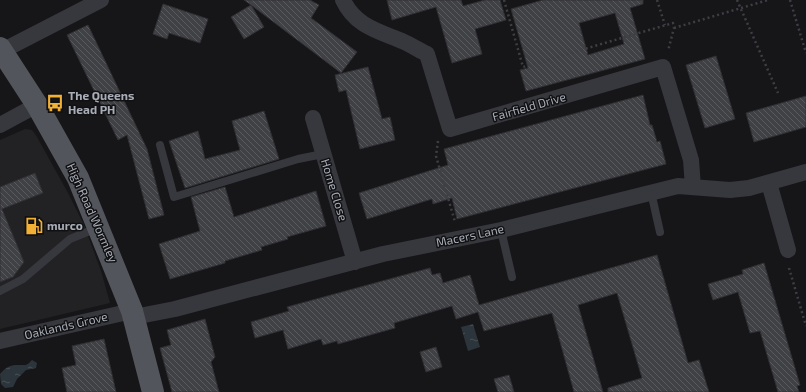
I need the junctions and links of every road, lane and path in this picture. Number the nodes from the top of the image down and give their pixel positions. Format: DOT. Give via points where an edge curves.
graph roads {
  1 [pos="102,0"];
  2 [pos="343,0"];
  3 [pos="504,0"];
  4 [pos="657,0"];
  5 [pos="738,0"];
  6 [pos="768,0"];
  7 [pos="790,0"];
  8 [pos="740,8"];
  9 [pos="665,25"];
  10 [pos="674,28"];
  11 [pos="1,49"];
  12 [pos="806,53"];
  13 [pos="663,67"];
  14 [pos="778,93"];
  15 [pos="37,105"];
  16 [pos="313,118"];
  17 [pos="0,125"];
  18 [pos="450,129"];
  19 [pos="160,145"];
  20 [pos="323,154"];
  21 [pos="806,172"];
  22 [pos="769,183"];
  23 [pos="693,187"];
  24 [pos="651,192"];
  25 [pos="99,227"];
  26 [pos="501,230"];
  27 [pos="660,232"];
  28 [pos="459,238"];
  29 [pos="788,250"];
  30 [pos="355,262"];
  31 [pos="512,277"];
  32 [pos="0,291"];
  33 [pos="133,314"];
  34 [pos="805,321"];
  35 [pos="806,326"];
  36 [pos="0,341"];
  37 [pos="153,392"];
  1 -- 11 [label="street"];
  2 -- 18 [label="street" via="354,17 377,33 402,41 427,54"];
  3 -- 9 [label="path" via="523,67"];
  4 -- 9 [label="path"];
  5 -- 8 [label="path"];
  6 -- 8 [label="path"];
  7 -- 12 [label="path"];
  8 -- 10 [label="path"];
  8 -- 14 [label="path"];
  9 -- 10 [label="path" via="673,23"];
  10 -- 13 [label="path"];
  11 -- 15 [label="main road, High Road Wormley"];
  13 -- 18 [label="street, Fairfield Drive"];
  13 -- 23 [label="street" via="691,160"];
  15 -- 17 [label="street"];
  15 -- 25 [label="main road, High Road Wormley" via="78,178"];
  16 -- 20 [label="street, Home Close"];
  18 -- 28 [label="path" via="436,142 436,156"];
  19 -- 20 [label="lane" via="174,197 298,159"];
  20 -- 30 [label="street, Home Close"];
  21 -- 22 [label="street, Macers Lane"];
  22 -- 23 [label="street, Macers Lane" via="730,190"];
  22 -- 29 [label="street"];
  23 -- 24 [label="street, Macers Lane" via="678,186"];
  24 -- 26 [label="street, Macers Lane"];
  24 -- 27 [label="lane"];
  25 -- 32 [label="lane" via="70,239 23,279"];
  25 -- 33 [label="main road, High Road Wormley"];
  26 -- 28 [label="street, Macers Lane"];
  26 -- 31 [label="lane"];
  28 -- 30 [label="street, Macers Lane"];
  29 -- 34 [label="path" via="787,260"];
  30 -- 33 [label="street, Macers Lane" via="175,309"];
  33 -- 36 [label="street, Oaklands Grove"];
  33 -- 37 [label="main road, High Road Wormley"];
  34 -- 35 [label="path"];
}
